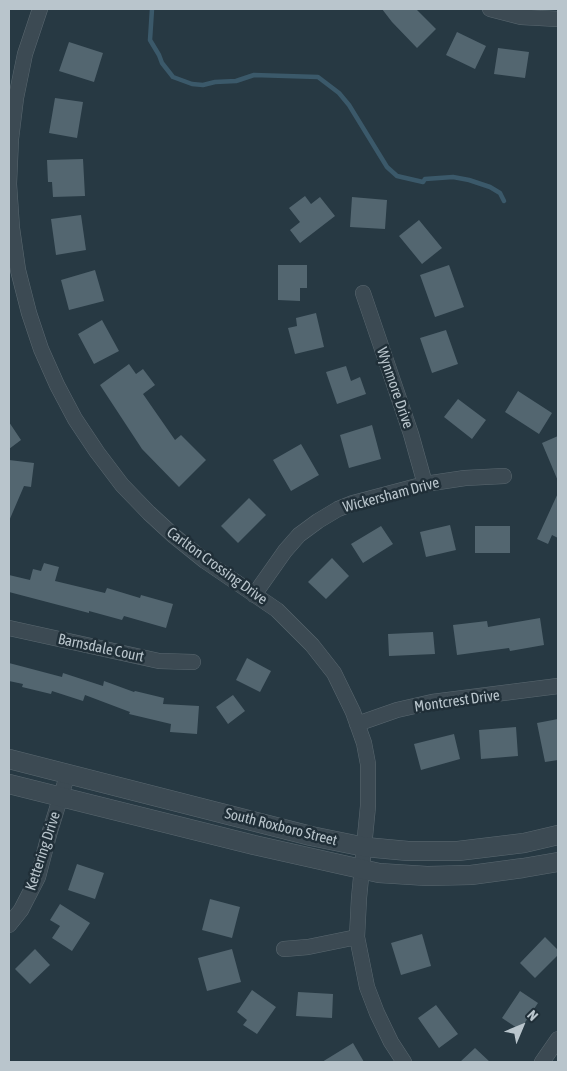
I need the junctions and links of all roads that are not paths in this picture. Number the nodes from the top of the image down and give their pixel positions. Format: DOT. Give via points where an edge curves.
graph roads {
  1 [pos="40,9"];
  2 [pos="490,9"];
  3 [pos="558,19"];
  4 [pos="363,293"];
  5 [pos="504,476"];
  6 [pos="425,484"];
  7 [pos="254,594"];
  8 [pos="9,628"];
  9 [pos="193,662"];
  10 [pos="558,686"];
  11 [pos="357,724"];
  12 [pos="9,759"];
  13 [pos="68,773"];
  14 [pos="9,784"];
  15 [pos="61,797"];
  16 [pos="558,835"];
  17 [pos="365,846"];
  18 [pos="558,862"];
  19 [pos="362,870"];
  20 [pos="9,925"];
  21 [pos="357,937"];
  22 [pos="284,949"];
  23 [pos="558,1039"];
  24 [pos="404,1062"];
  25 [pos="542,1062"];
  1 -- 7 [label="street, Carlton Crossing Drive" via="16,98 9,184 18,270 42,349 76,419 122,484 148,513 204,561"];
  2 -- 3 [label="street" via="520,17"];
  4 -- 6 [label="street, Wynmore Drive"];
  5 -- 6 [label="street, Wickersham Drive"];
  6 -- 7 [label="street, Wickersham Drive" via="353,503 318,521 285,551"];
  7 -- 11 [label="street, Carlton Crossing Drive" via="277,610 312,645 334,673"];
  8 -- 9 [label="street, Barnsdale Court" via="159,661"];
  10 -- 11 [label="street, Montcrest Drive" via="432,702"];
  11 -- 17 [label="street, Carlton Crossing Drive" via="368,764"];
  12 -- 13 [label="street, South Roxboro Street"];
  13 -- 15 [label="street, Kettering Drive"];
  13 -- 17 [label="street, South Roxboro Street" via="311,836"];
  14 -- 15 [label="street, South Roxboro Street"];
  15 -- 19 [label="street, South Roxboro Street"];
  15 -- 20 [label="street, Kettering Drive" via="38,878"];
  16 -- 17 [label="street, South Roxboro Street" via="524,843 458,851 408,851"];
  17 -- 19 [label="street, Carlton Crossing Drive"];
  18 -- 19 [label="street, South Roxboro Street" via="471,874 427,876"];
  19 -- 21 [label="street, Carlton Crossing Drive"];
  21 -- 22 [label="street"];
  21 -- 24 [label="street, Carlton Crossing Drive" via="367,987 391,1042"];
  23 -- 25 [label="street"];
}
